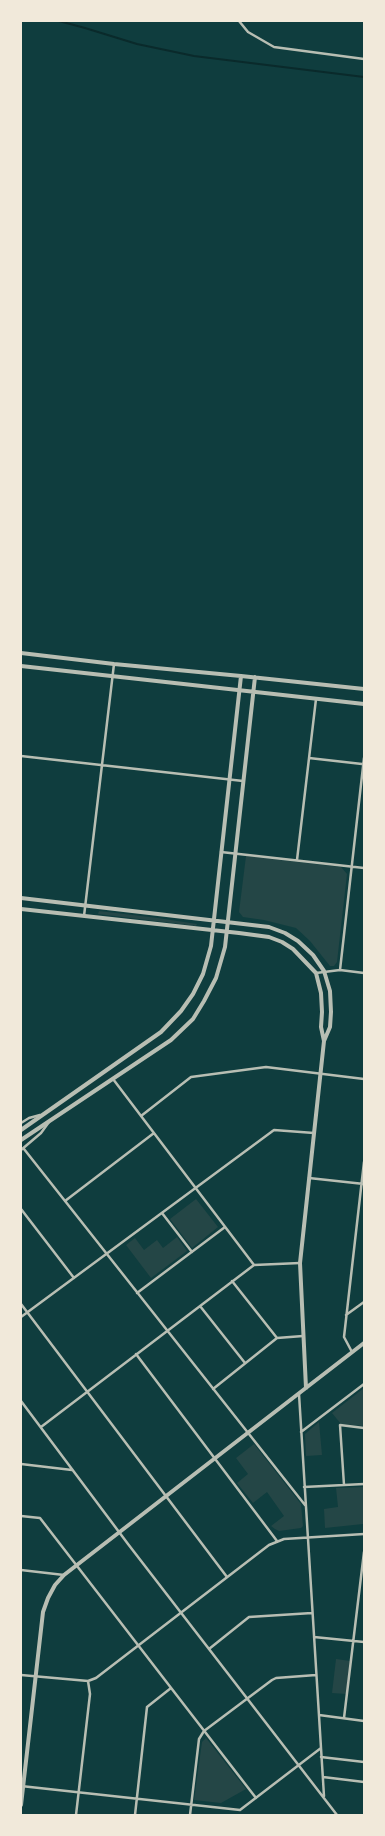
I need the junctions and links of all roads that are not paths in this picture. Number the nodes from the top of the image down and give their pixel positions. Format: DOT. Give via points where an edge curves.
graph roads {
  1 [pos="239,21"];
  2 [pos="364,59"];
  3 [pos="21,653"];
  4 [pos="114,664"];
  5 [pos="21,666"];
  6 [pos="112,676"];
  7 [pos="240,676"];
  8 [pos="255,677"];
  9 [pos="364,689"];
  10 [pos="239,690"];
  11 [pos="253,691"];
  12 [pos="316,698"];
  13 [pos="364,704"];
  14 [pos="21,756"];
  15 [pos="309,758"];
  16 [pos="364,758"];
  17 [pos="363,764"];
  18 [pos="102,765"];
  19 [pos="229,780"];
  20 [pos="243,781"];
  21 [pos="221,852"];
  22 [pos="236,853"];
  23 [pos="297,860"];
  24 [pos="351,866"];
  25 [pos="364,868"];
  26 [pos="21,898"];
  27 [pos="85,906"];
  28 [pos="21,909"];
  29 [pos="84,916"];
  30 [pos="214,920"];
  31 [pos="228,922"];
  32 [pos="213,931"];
  33 [pos="227,932"];
  34 [pos="340,970"];
  35 [pos="324,972"];
  36 [pos="316,973"];
  37 [pos="364,973"];
  38 [pos="324,1041"];
  39 [pos="320,1074"];
  40 [pos="113,1079"];
  41 [pos="364,1079"];
  42 [pos="45,1113"];
  43 [pos="141,1116"];
  44 [pos="50,1121"];
  45 [pos="21,1123"];
  46 [pos="21,1130"];
  47 [pos="154,1133"];
  48 [pos="314,1133"];
  49 [pos="21,1140"];
  50 [pos="23,1149"];
  51 [pos="364,1162"];
  52 [pos="309,1178"];
  53 [pos="362,1184"];
  54 [pos="196,1188"];
  55 [pos="65,1201"];
  56 [pos="21,1209"];
  57 [pos="162,1213"];
  58 [pos="225,1227"];
  59 [pos="192,1252"];
  60 [pos="106,1254"];
  61 [pos="300,1263"];
  62 [pos="254,1265"];
  63 [pos="74,1278"];
  64 [pos="232,1281"];
  65 [pos="137,1293"];
  66 [pos="364,1302"];
  67 [pos="21,1304"];
  68 [pos="200,1306"];
  69 [pos="27,1312"];
  70 [pos="346,1315"];
  71 [pos="21,1317"];
  72 [pos="166,1331"];
  73 [pos="303,1336"];
  74 [pos="277,1338"];
  75 [pos="363,1345"];
  76 [pos="352,1352"];
  77 [pos="136,1354"];
  78 [pos="245,1363"];
  79 [pos="364,1384"];
  80 [pos="306,1388"];
  81 [pos="213,1389"];
  82 [pos="87,1392"];
  83 [pos="299,1394"];
  84 [pos="21,1401"];
  85 [pos="41,1427"];
  86 [pos="364,1428"];
  87 [pos="301,1432"];
  88 [pos="247,1433"];
  89 [pos="215,1458"];
  90 [pos="21,1464"];
  91 [pos="72,1470"];
  92 [pos="344,1484"];
  93 [pos="364,1484"];
  94 [pos="304,1487"];
  95 [pos="166,1496"];
  96 [pos="305,1505"];
  97 [pos="21,1516"];
  98 [pos="120,1531"];
  99 [pos="364,1534"];
  100 [pos="308,1538"];
  101 [pos="277,1540"];
  102 [pos="364,1552"];
  103 [pos="76,1565"];
  104 [pos="21,1570"];
  105 [pos="64,1575"];
  106 [pos="227,1577"];
  107 [pos="181,1612"];
  108 [pos="312,1613"];
  109 [pos="314,1637"];
  110 [pos="353,1641"];
  111 [pos="364,1642"];
  112 [pos="138,1645"];
  113 [pos="209,1649"];
  114 [pos="21,1675"];
  115 [pos="316,1675"];
  116 [pos="36,1677"];
  117 [pos="88,1681"];
  118 [pos="171,1688"];
  119 [pos="247,1698"];
  120 [pos="318,1716"];
  121 [pos="344,1718"];
  122 [pos="364,1721"];
  123 [pos="204,1731"];
  124 [pos="321,1748"];
  125 [pos="321,1757"];
  126 [pos="364,1762"];
  127 [pos="298,1765"];
  128 [pos="322,1777"];
  129 [pos="364,1782"];
  130 [pos="22,1786"];
  131 [pos="78,1792"];
  132 [pos="136,1798"];
  133 [pos="256,1798"];
  134 [pos="324,1798"];
  135 [pos="21,1804"];
  136 [pos="192,1804"];
  137 [pos="240,1810"];
  138 [pos="76,1815"];
  139 [pos="135,1815"];
  140 [pos="190,1815"];
  141 [pos="240,1815"];
  142 [pos="337,1815"];
  1 -- 2 [label="street" via="248,32 274,48"];
  3 -- 4 [label="street"];
  4 -- 6 [label="street"];
  4 -- 7 [label="street"];
  5 -- 6 [label="street"];
  6 -- 10 [label="street"];
  6 -- 18 [label="street"];
  7 -- 8 [label="street"];
  7 -- 10 [label="street"];
  8 -- 9 [label="street"];
  8 -- 11 [label="street"];
  10 -- 11 [label="street"];
  10 -- 19 [label="street"];
  11 -- 12 [label="street"];
  11 -- 20 [label="street"];
  12 -- 13 [label="street"];
  12 -- 15 [label="street"];
  14 -- 18 [label="street"];
  15 -- 17 [label="street"];
  15 -- 23 [label="street"];
  16 -- 17 [label="street"];
  17 -- 24 [label="street"];
  18 -- 19 [label="street"];
  18 -- 27 [label="street"];
  19 -- 20 [label="street"];
  19 -- 21 [label="street"];
  20 -- 22 [label="street"];
  21 -- 22 [label="street"];
  21 -- 30 [label="street"];
  22 -- 23 [label="street"];
  22 -- 31 [label="street"];
  23 -- 24 [label="street"];
  24 -- 25 [label="street"];
  24 -- 34 [label="street"];
  26 -- 27 [label="street"];
  27 -- 29 [label="street"];
  27 -- 30 [label="street"];
  28 -- 29 [label="street"];
  29 -- 32 [label="street"];
  30 -- 31 [label="street"];
  30 -- 32 [label="street"];
  31 -- 33 [label="street"];
  31 -- 35 [label="street" via="269,927 285,933 298,941"];
  32 -- 33 [label="street"];
  32 -- 42 [label="street" via="203,974 181,1011 161,1032"];
  33 -- 36 [label="street" via="269,937 282,942 300,955"];
  33 -- 40 [label="street" via="216,978 193,1019 171,1040"];
  34 -- 35 [label="street"];
  34 -- 37 [label="street"];
  35 -- 36 [label="street"];
  35 -- 38 [label="street" via="330,991 331,1012 330,1027"];
  36 -- 38 [label="street" via="322,994"];
  38 -- 39 [label="street"];
  39 -- 41 [label="street"];
  39 -- 43 [label="street" via="266,1067 191,1076"];
  39 -- 48 [label="street"];
  40 -- 43 [label="street"];
  40 -- 44 [label="street"];
  42 -- 45 [label="street"];
  42 -- 46 [label="street"];
  43 -- 47 [label="street"];
  44 -- 49 [label="street"];
  44 -- 50 [label="street" via="41,1134"];
  47 -- 54 [label="street"];
  47 -- 55 [label="street"];
  48 -- 52 [label="street"];
  48 -- 54 [label="street" via="274,1130"];
  50 -- 55 [label="street"];
  51 -- 53 [label="street"];
  52 -- 53 [label="street"];
  52 -- 61 [label="street"];
  53 -- 70 [label="street"];
  54 -- 57 [label="street"];
  54 -- 58 [label="street"];
  55 -- 60 [label="street"];
  56 -- 63 [label="street"];
  57 -- 59 [label="street"];
  57 -- 60 [label="street"];
  58 -- 59 [label="street"];
  58 -- 62 [label="street"];
  59 -- 65 [label="street"];
  60 -- 63 [label="street"];
  60 -- 65 [label="street"];
  61 -- 62 [label="street"];
  61 -- 73 [label="street"];
  62 -- 64 [label="street"];
  63 -- 69 [label="street"];
  64 -- 68 [label="street"];
  64 -- 74 [label="street"];
  65 -- 72 [label="street"];
  66 -- 70 [label="street"];
  67 -- 69 [label="street"];
  68 -- 72 [label="street"];
  68 -- 78 [label="street"];
  69 -- 71 [label="street"];
  69 -- 82 [label="street"];
  70 -- 76 [label="street" via="344,1337"];
  72 -- 77 [label="street"];
  72 -- 81 [label="street"];
  73 -- 74 [label="street"];
  73 -- 80 [label="street"];
  74 -- 78 [label="street"];
  75 -- 76 [label="street"];
  76 -- 80 [label="street"];
  77 -- 82 [label="street"];
  77 -- 89 [label="street"];
  78 -- 81 [label="street"];
  79 -- 87 [label="street"];
  80 -- 83 [label="street"];
  81 -- 88 [label="street"];
  82 -- 85 [label="street"];
  82 -- 95 [label="street"];
  83 -- 87 [label="street"];
  83 -- 88 [label="street"];
  84 -- 85 [label="street"];
  85 -- 91 [label="street"];
  86 -- 92 [label="street" via="340,1425"];
  87 -- 94 [label="street"];
  88 -- 89 [label="street"];
  88 -- 96 [label="street"];
  89 -- 95 [label="street"];
  89 -- 101 [label="street"];
  90 -- 91 [label="street"];
  91 -- 98 [label="street"];
  92 -- 93 [label="street"];
  92 -- 94 [label="street"];
  94 -- 96 [label="street"];
  95 -- 98 [label="street"];
  95 -- 106 [label="street"];
  96 -- 100 [label="street"];
  97 -- 103 [label="street" via="40,1518"];
  98 -- 103 [label="street"];
  98 -- 107 [label="street"];
  99 -- 100 [label="street"];
  100 -- 101 [label="street"];
  100 -- 108 [label="street"];
  101 -- 106 [label="street"];
  102 -- 110 [label="street"];
  103 -- 105 [label="street"];
  103 -- 112 [label="street"];
  104 -- 105 [label="street"];
  105 -- 116 [label="street" via="48,1598 43,1612"];
  106 -- 107 [label="street"];
  107 -- 112 [label="street"];
  107 -- 113 [label="street"];
  108 -- 109 [label="street"];
  108 -- 113 [label="street" via="249,1618"];
  109 -- 110 [label="street"];
  109 -- 115 [label="street"];
  110 -- 111 [label="street"];
  110 -- 121 [label="street"];
  112 -- 117 [label="street"];
  112 -- 118 [label="street"];
  113 -- 119 [label="street"];
  114 -- 116 [label="street"];
  115 -- 119 [label="street" via="276,1678"];
  115 -- 120 [label="street"];
  116 -- 117 [label="street"];
  116 -- 130 [label="street"];
  117 -- 131 [label="street" via="90,1694"];
  118 -- 123 [label="street"];
  118 -- 132 [label="street" via="147,1707"];
  119 -- 123 [label="street"];
  119 -- 127 [label="street"];
  120 -- 121 [label="street"];
  120 -- 124 [label="street"];
  121 -- 122 [label="street"];
  123 -- 133 [label="street"];
  123 -- 136 [label="street" via="199,1738"];
  124 -- 125 [label="street"];
  124 -- 127 [label="street"];
  125 -- 126 [label="street"];
  125 -- 128 [label="street"];
  127 -- 133 [label="street"];
  127 -- 134 [label="street"];
  128 -- 129 [label="street"];
  128 -- 134 [label="street"];
  130 -- 131 [label="street"];
  130 -- 135 [label="street"];
  131 -- 132 [label="street"];
  131 -- 138 [label="street"];
  132 -- 136 [label="street"];
  132 -- 139 [label="street"];
  133 -- 137 [label="street"];
  134 -- 142 [label="street"];
  136 -- 137 [label="street"];
  136 -- 140 [label="street"];
  137 -- 141 [label="street"];
}
